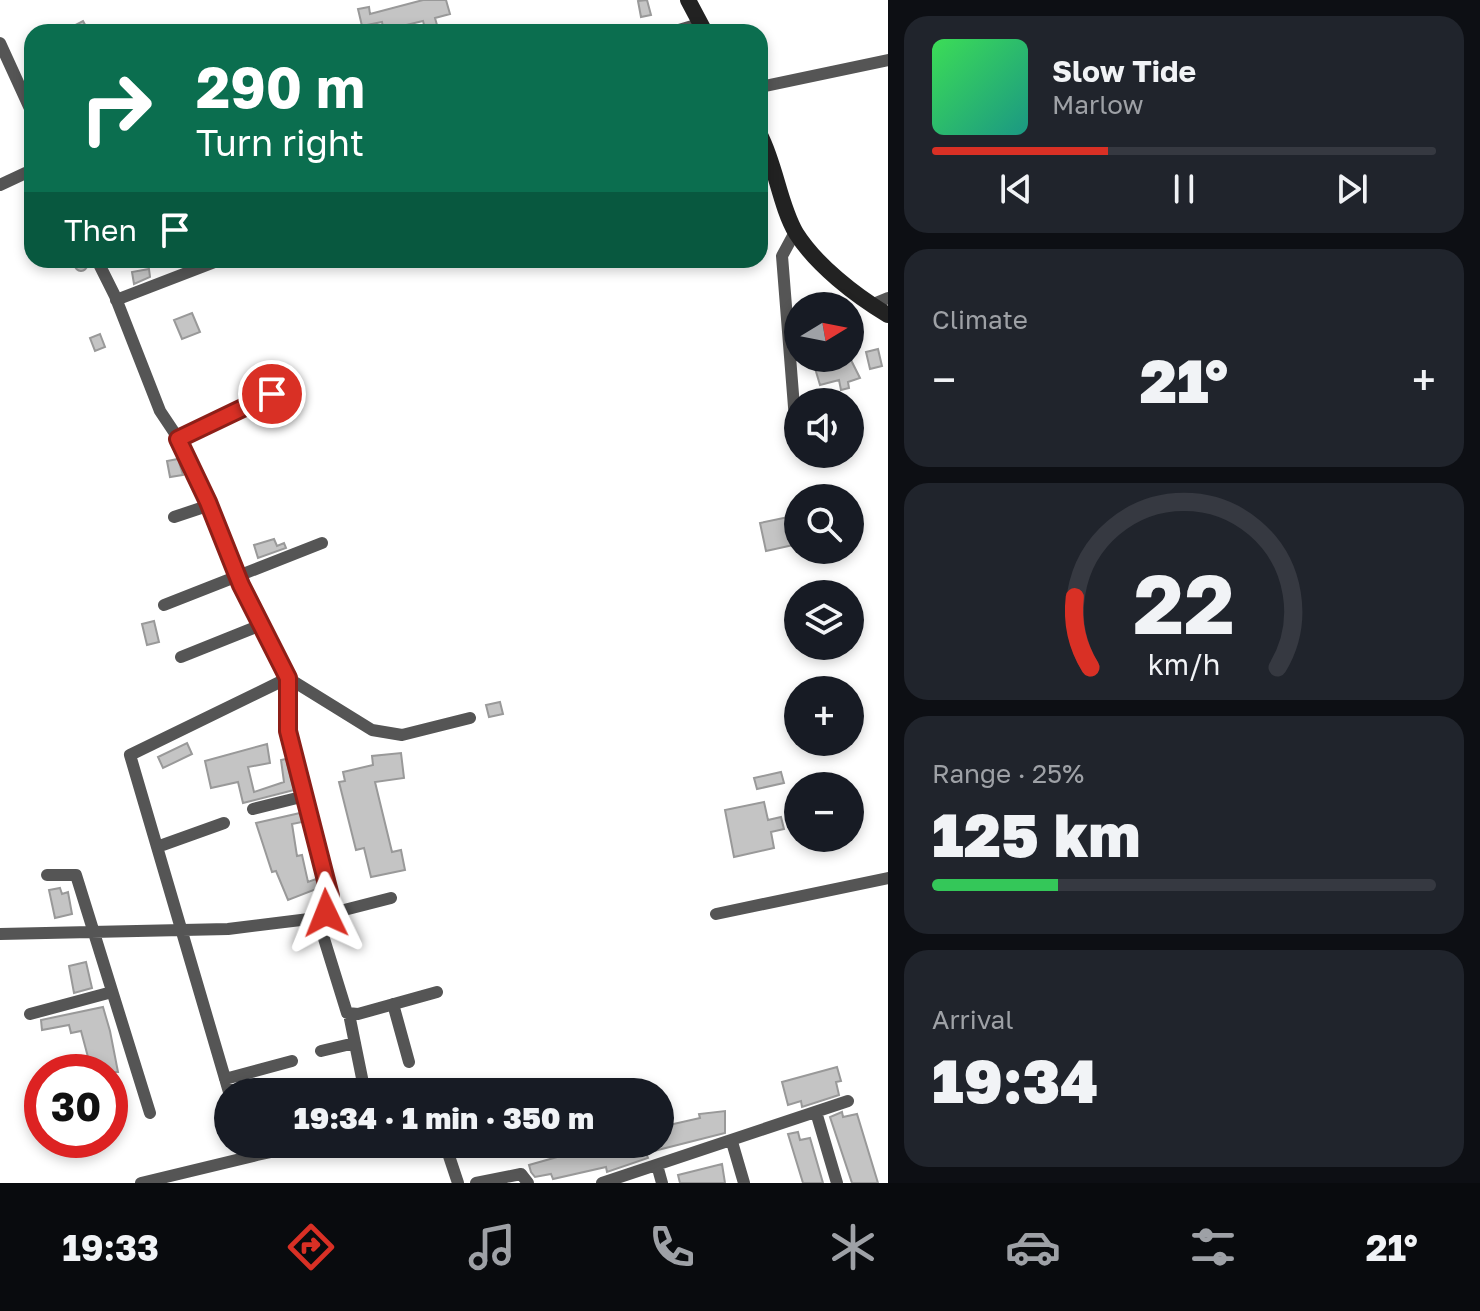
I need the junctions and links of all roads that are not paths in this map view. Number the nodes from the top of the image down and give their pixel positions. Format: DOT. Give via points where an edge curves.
graph roads {
  1 [pos="688,0"];
  2 [pos="701,24"];
  3 [pos="0,43"];
  4 [pos="888,60"];
  5 [pos="24,85"];
  6 [pos="768,85"];
  7 [pos="768,150"];
  8 [pos="24,174"];
  9 [pos="0,185"];
  10 [pos="795,232"];
  11 [pos="101,268"];
  12 [pos="199,268"];
  13 [pos="888,298"];
  14 [pos="116,300"];
  15 [pos="871,305"];
  16 [pos="888,315"];
  17 [pos="792,388"];
  18 [pos="272,394"];
  19 [pos="178,439"];
  20 [pos="210,505"];
  21 [pos="174,517"];
  22 [pos="322,543"];
  23 [pos="238,576"];
  24 [pos="164,605"];
  25 [pos="261,625"];
  26 [pos="181,657"];
  27 [pos="288,678"];
  28 [pos="470,718"];
  29 [pos="305,796"];
  30 [pos="253,809"];
  31 [pos="224,823"];
  32 [pos="157,847"];
  33 [pos="47,875"];
  34 [pos="888,878"];
  35 [pos="391,898"];
  36 [pos="326,913"];
  37 [pos="716,914"];
  38 [pos="181,929"];
  39 [pos="94,931"];
  40 [pos="0,934"];
  41 [pos="112,992"];
  42 [pos="437,992"];
  43 [pos="393,1004"];
  44 [pos="30,1014"];
  45 [pos="349,1014"];
  46 [pos="355,1043"];
  47 [pos="321,1051"];
  48 [pos="292,1061"];
  49 [pos="409,1062"];
  50 [pos="225,1078"];
  51 [pos="248,1078"];
  52 [pos="362,1078"];
  53 [pos="848,1101"];
  54 [pos="816,1112"];
  55 [pos="150,1113"];
  56 [pos="732,1142"];
  57 [pos="245,1158"];
  58 [pos="450,1158"];
  59 [pos="657,1165"];
  60 [pos="141,1183"];
  61 [pos="458,1183"];
  62 [pos="476,1183"];
  63 [pos="528,1183"];
  64 [pos="602,1183"];
  65 [pos="662,1183"];
  66 [pos="744,1183"];
  67 [pos="837,1183"];
  1 -- 2 [label="main road"];
  3 -- 5 [label="street"];
  4 -- 6 [label="street"];
  7 -- 10 [label="main road"];
  8 -- 9 [label="street"];
  10 -- 15 [label="main road"];
  10 -- 17 [label="street" via="782,256"];
  11 -- 14 [label="street"];
  12 -- 14 [label="street"];
  13 -- 15 [label="street"];
  14 -- 19 [label="street" via="160,411"];
  15 -- 16 [label="main road"];
  18 -- 19 [label="street"];
  19 -- 20 [label="street"];
  20 -- 21 [label="street"];
  20 -- 23 [label="street"];
  22 -- 23 [label="street"];
  23 -- 24 [label="street"];
  23 -- 25 [label="street"];
  25 -- 26 [label="street"];
  25 -- 27 [label="street"];
  27 -- 28 [label="street" via="372,730 402,735"];
  27 -- 29 [label="street" via="288,731"];
  27 -- 32 [label="street" via="130,755"];
  29 -- 30 [label="street"];
  29 -- 36 [label="street" via="330,896"];
  31 -- 32 [label="street"];
  32 -- 38 [label="street"];
  33 -- 39 [label="street" via="76,875"];
  34 -- 37 [label="street"];
  35 -- 36 [label="street"];
  36 -- 38 [label="street" via="228,929"];
  36 -- 45 [label="street" via="321,929"];
  38 -- 39 [label="street"];
  38 -- 50 [label="street"];
  39 -- 40 [label="street"];
  39 -- 41 [label="street"];
  41 -- 44 [label="street"];
  41 -- 55 [label="street"];
  42 -- 43 [label="street"];
  43 -- 45 [label="street"];
  43 -- 49 [label="street"];
  45 -- 46 [label="street"];
  46 -- 47 [label="street"];
  46 -- 52 [label="street"];
  48 -- 51 [label="street"];
  53 -- 54 [label="street"];
  54 -- 56 [label="street"];
  54 -- 67 [label="street"];
  56 -- 59 [label="street"];
  56 -- 66 [label="street"];
  57 -- 60 [label="street"];
  58 -- 61 [label="street"];
  59 -- 64 [label="street"];
  59 -- 65 [label="street"];
  62 -- 63 [label="street" via="521,1174"];
}
